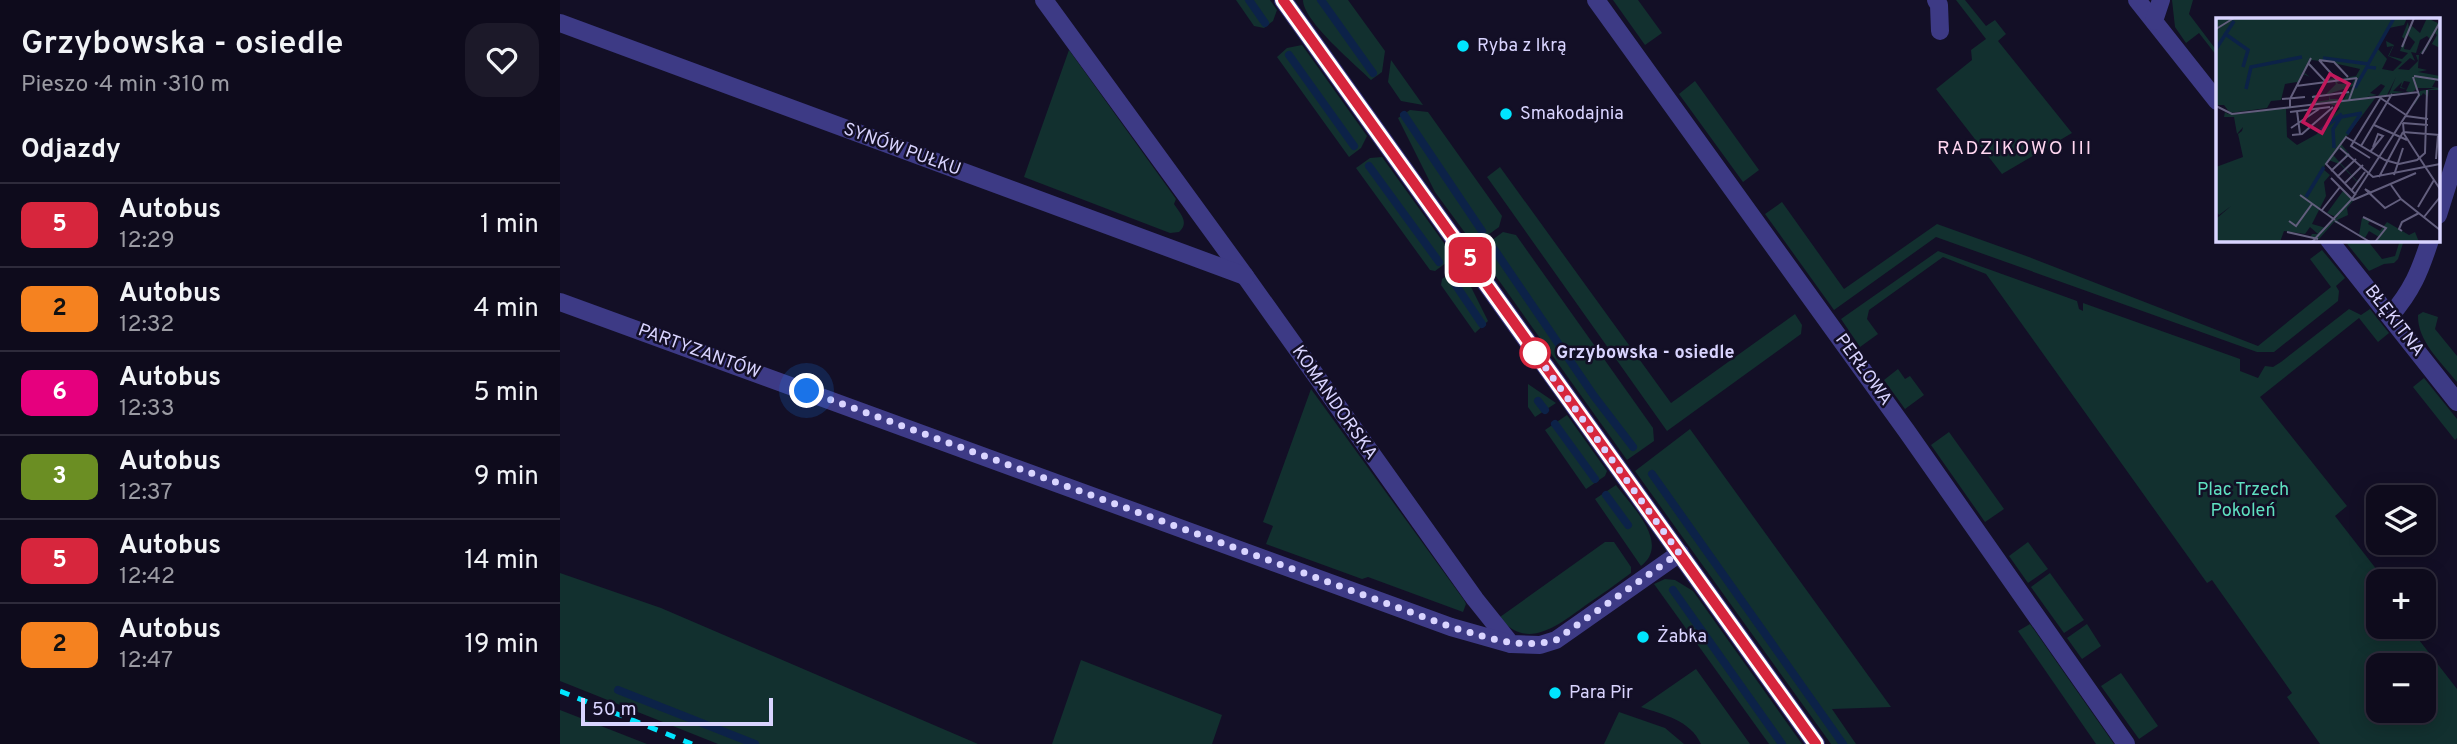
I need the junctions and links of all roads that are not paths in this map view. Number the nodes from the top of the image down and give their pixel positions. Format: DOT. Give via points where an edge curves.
graph roads {
  1 [pos="1044,0"];
  2 [pos="1283,0"];
  3 [pos="1596,0"];
  4 [pos="1936,0"];
  5 [pos="2137,0"];
  6 [pos="2161,0"];
  7 [pos="2154,21"];
  8 [pos="560,23"];
  9 [pos="1940,31"];
  10 [pos="2216,100"];
  11 [pos="2457,155"];
  12 [pos="2440,209"];
  13 [pos="2331,242"];
  14 [pos="2429,242"];
  15 [pos="1245,276"];
  16 [pos="560,302"];
  17 [pos="2390,316"];
  18 [pos="2457,402"];
  19 [pos="1679,553"];
  20 [pos="1511,644"];
  21 [pos="1816,744"];
  22 [pos="2126,744"];
  1 -- 15 [label="street, KOMANDORSKA"];
  2 -- 19 [label="street"];
  3 -- 22 [label="street, PERŁOWA"];
  4 -- 9 [label="street"];
  5 -- 7 [label="street"];
  6 -- 7 [label="street"];
  7 -- 10 [label="street"];
  8 -- 15 [label="street, SYNÓW PUŁKU"];
  11 -- 12 [label="street"];
  13 -- 17 [label="street, BŁĘKITNA"];
  14 -- 17 [label="street" via="2407,296"];
  15 -- 20 [label="street, KOMANDORSKA"];
  16 -- 20 [label="street, PARTYZANTÓW" via="1439,623"];
  17 -- 18 [label="street, BŁĘKITNA"];
  19 -- 20 [label="street" via="1556,640 1540,645"];
  19 -- 21 [label="street"];
}
